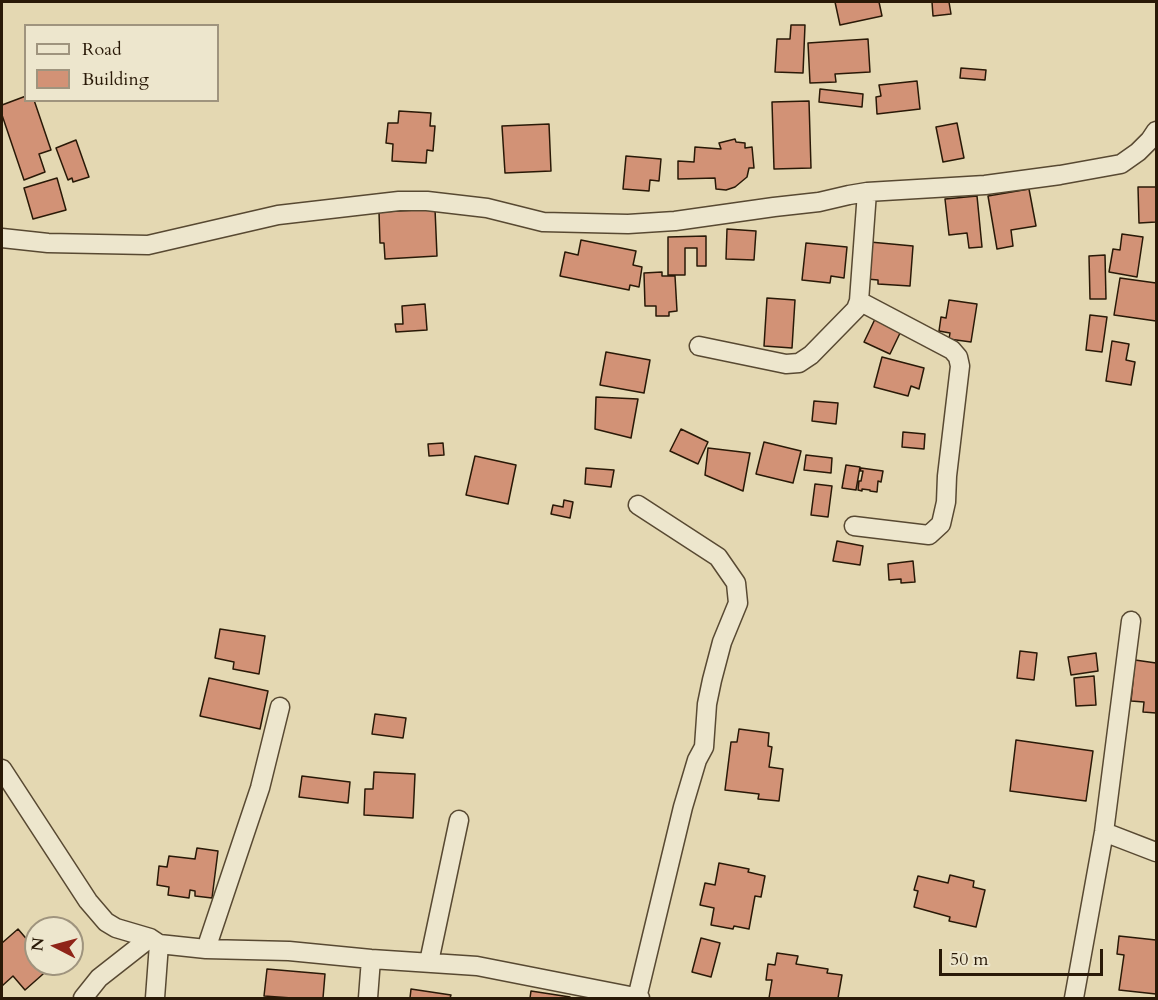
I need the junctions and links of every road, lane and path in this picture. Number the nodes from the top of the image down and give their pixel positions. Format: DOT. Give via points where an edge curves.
graph roads {
  1 [pos="1156,131"];
  2 [pos="867,192"];
  3 [pos="2,238"];
  4 [pos="858,302"];
  5 [pos="699,346"];
  6 [pos="638,505"];
  7 [pos="854,526"];
  8 [pos="1131,621"];
  9 [pos="280,708"];
  10 [pos="2,769"];
  11 [pos="459,820"];
  12 [pos="1104,832"];
  13 [pos="1156,852"];
  14 [pos="154,941"];
  15 [pos="206,948"];
  16 [pos="371,959"];
  17 [pos="429,962"];
  18 [pos="638,998"];
  19 [pos="82,999"];
  20 [pos="155,999"];
  21 [pos="368,999"];
  22 [pos="1074,999"];
  1 -- 2 [label="street" via="1138,152 1120,164 985,185"];
  2 -- 3 [label="street" via="819,202 628,224 543,222 487,208 399,201 278,215 148,245"];
  2 -- 4 [label="street"];
  4 -- 5 [label="street" via="856,309 799,363 786,364"];
  4 -- 7 [label="street" via="952,350 960,366 940,525 928,535"];
  6 -- 18 [label="street" via="718,556 736,583 738,603 712,680 704,747 682,807"];
  8 -- 12 [label="street"];
  9 -- 15 [label="street" via="260,788"];
  10 -- 14 [label="street" via="97,912 116,928"];
  11 -- 17 [label="street"];
  12 -- 13 [label="street"];
  12 -- 22 [label="street"];
  14 -- 15 [label="street"];
  14 -- 19 [label="street" via="99,978"];
  14 -- 20 [label="street"];
  15 -- 16 [label="street"];
  16 -- 17 [label="street"];
  16 -- 21 [label="street"];
  17 -- 18 [label="street" via="477,966"];
}
